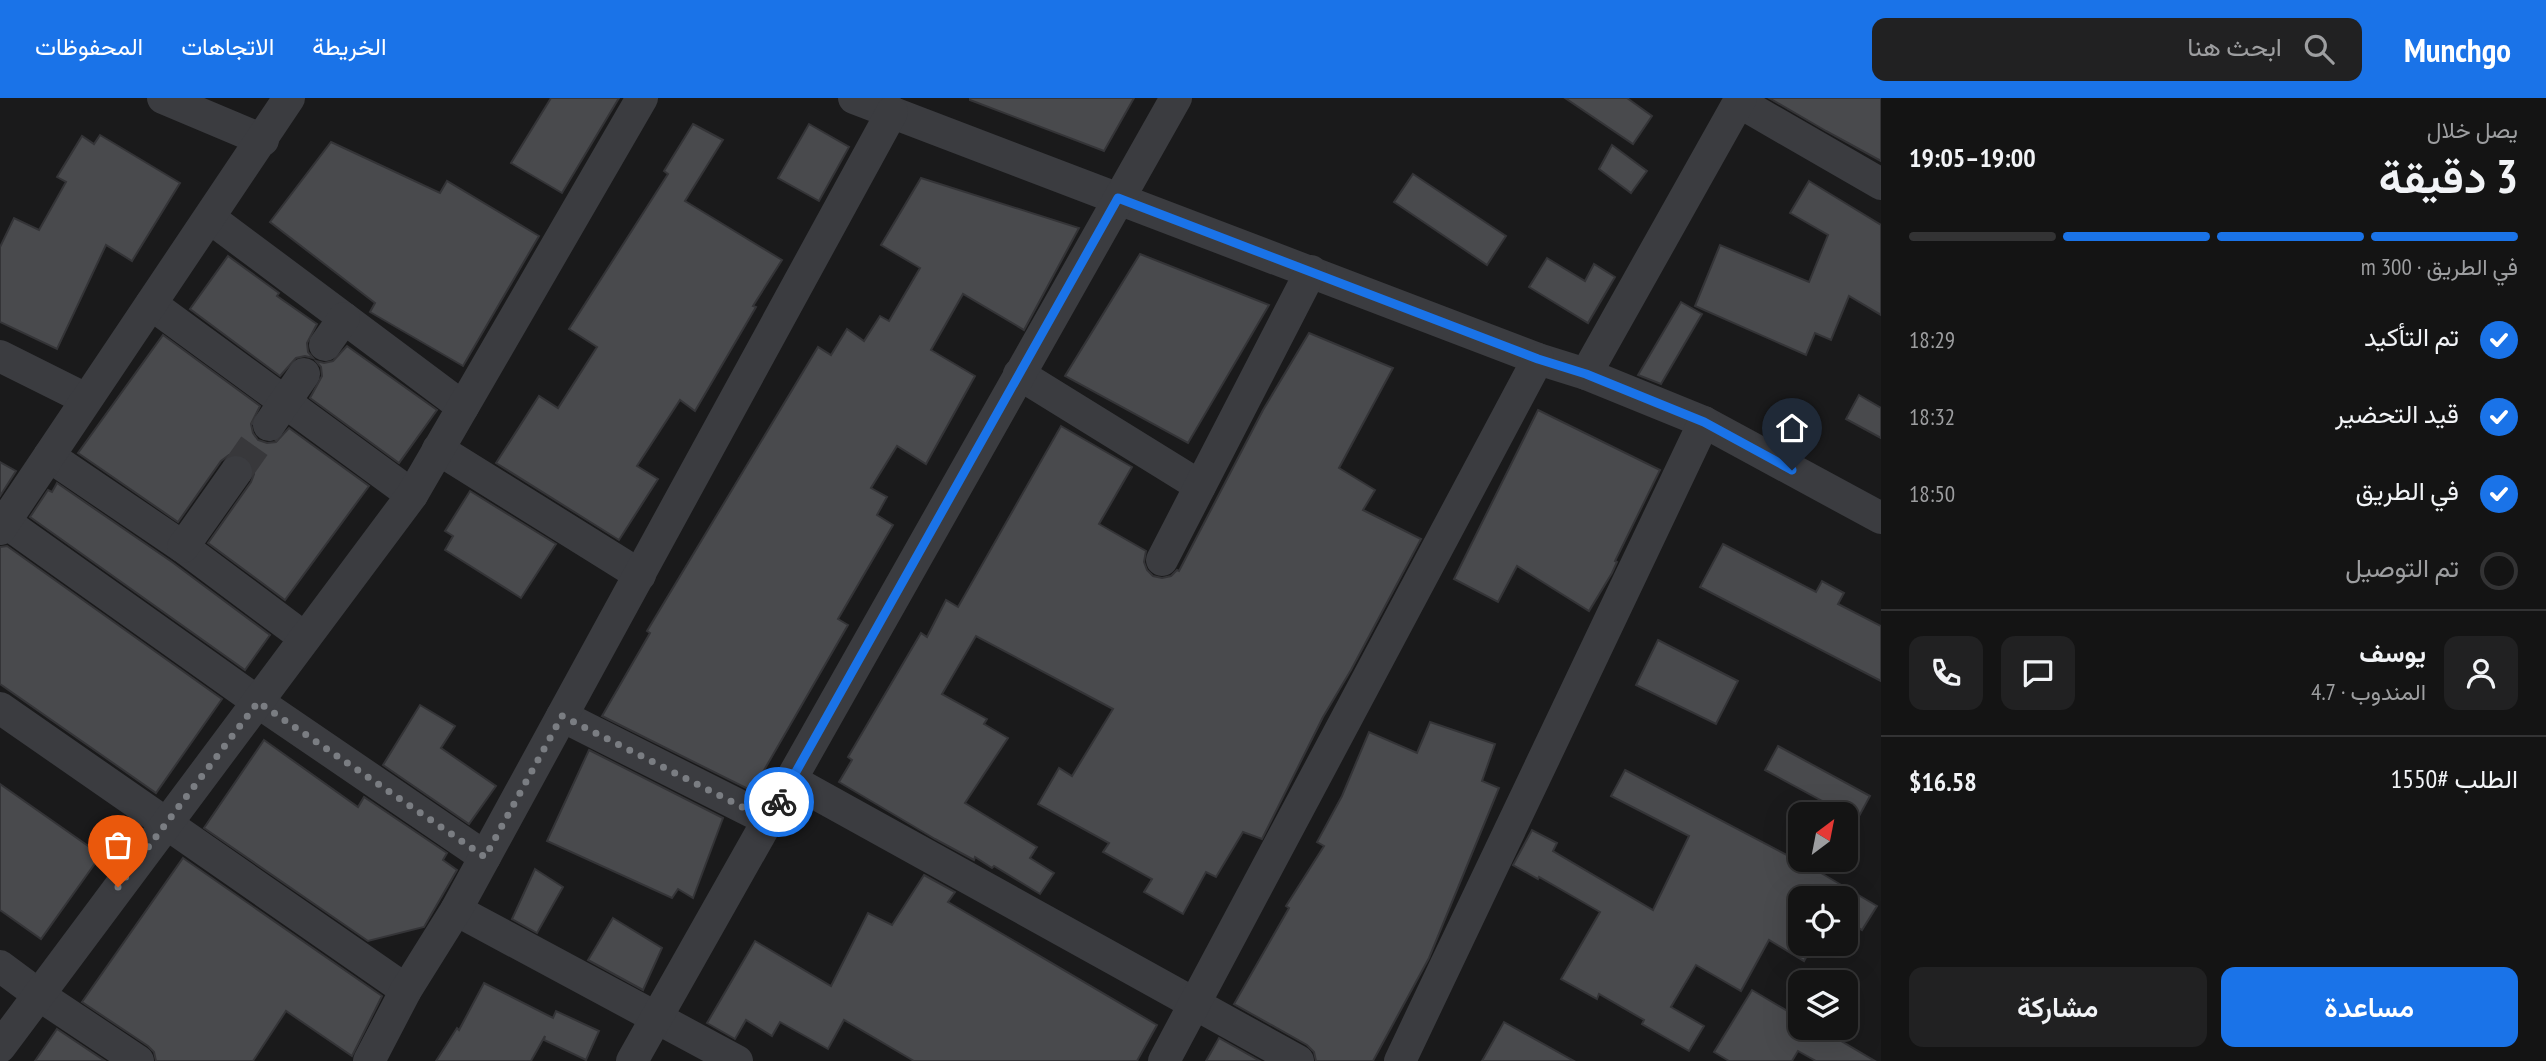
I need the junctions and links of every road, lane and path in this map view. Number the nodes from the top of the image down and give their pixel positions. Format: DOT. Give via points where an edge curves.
graph roads {
  1 [pos="163,98"];
  2 [pos="289,98"];
  3 [pos="642,98"];
  4 [pos="854,98"];
  5 [pos="1176,98"];
  6 [pos="1740,100"];
  7 [pos="892,112"];
  8 [pos="263,140"];
  9 [pos="1881,184"];
  10 [pos="1118,198"];
  11 [pos="210,218"];
  12 [pos="1311,271"];
  13 [pos="151,304"];
  14 [pos="344,318"];
  15 [pos="325,345"];
  16 [pos="0,356"];
  17 [pos="1538,359"];
  18 [pos="304,374"];
  19 [pos="1019,374"];
  20 [pos="1586,374"];
  21 [pos="86,399"];
  22 [pos="463,407"];
  23 [pos="277,413"];
  24 [pos="1704,422"];
  25 [pos="439,449"];
  26 [pos="49,456"];
  27 [pos="236,472"];
  28 [pos="1200,486"];
  29 [pos="412,495"];
  30 [pos="1881,518"];
  31 [pos="3,525"];
  32 [pos="183,547"];
  33 [pos="1162,559"];
  34 [pos="640,575"];
  35 [pos="305,638"];
  36 [pos="258,702"];
  37 [pos="0,708"];
  38 [pos="562,716"];
  39 [pos="791,780"];
  40 [pos="768,820"];
  41 [pos="166,822"];
  42 [pos="485,857"];
  43 [pos="456,910"];
  44 [pos="0,966"];
  45 [pos="406,990"];
  46 [pos="39,995"];
  47 [pos="1196,1003"];
  48 [pos="656,1017"];
  49 [pos="0,1047"];
  50 [pos="138,1061"];
  51 [pos="369,1061"];
  52 [pos="632,1061"];
  53 [pos="737,1061"];
  54 [pos="1164,1061"];
  55 [pos="1297,1061"];
  56 [pos="1400,1061"];
  1 -- 8 [label="street"];
  2 -- 8 [label="street"];
  3 -- 22 [label="street"];
  4 -- 7 [label="street"];
  5 -- 10 [label="street"];
  6 -- 9 [label="street"];
  6 -- 20 [label="street"];
  7 -- 10 [label="street"];
  7 -- 34 [label="street"];
  8 -- 11 [label="street"];
  10 -- 12 [label="street"];
  10 -- 19 [label="street"];
  11 -- 13 [label="street"];
  11 -- 14 [label="street"];
  12 -- 17 [label="street"];
  12 -- 28 [label="street"];
  13 -- 21 [label="street"];
  13 -- 23 [label="street"];
  14 -- 15 [label="street"];
  14 -- 22 [label="street"];
  16 -- 21 [label="street"];
  17 -- 20 [label="street"];
  17 -- 47 [label="street"];
  18 -- 23 [label="street"];
  19 -- 28 [label="street"];
  19 -- 39 [label="street"];
  20 -- 24 [label="street"];
  21 -- 26 [label="street"];
  22 -- 25 [label="street"];
  23 -- 29 [label="street"];
  24 -- 30 [label="street"];
  24 -- 56 [label="street"];
  25 -- 29 [label="street"];
  25 -- 34 [label="street"];
  26 -- 31 [label="street"];
  26 -- 32 [label="street"];
  27 -- 32 [label="street"];
  28 -- 33 [label="street"];
  29 -- 35 [label="street"];
  31 -- 36 [label="street"];
  32 -- 35 [label="street"];
  34 -- 38 [label="street"];
  35 -- 36 [label="street"];
  36 -- 41 [label="street"];
  36 -- 42 [label="street"];
  37 -- 41 [label="street"];
  38 -- 40 [label="street"];
  38 -- 42 [label="street"];
  39 -- 40 [label="street"];
  39 -- 47 [label="street"];
  40 -- 48 [label="street"];
  41 -- 45 [label="street"];
  41 -- 46 [label="street"];
  42 -- 43 [label="street"];
  43 -- 45 [label="street"];
  43 -- 48 [label="street"];
  44 -- 46 [label="street"];
  45 -- 51 [label="street"];
  46 -- 49 [label="street"];
  46 -- 50 [label="street"];
  47 -- 54 [label="street"];
  47 -- 55 [label="street"];
  48 -- 52 [label="street"];
  48 -- 53 [label="street"];
}
